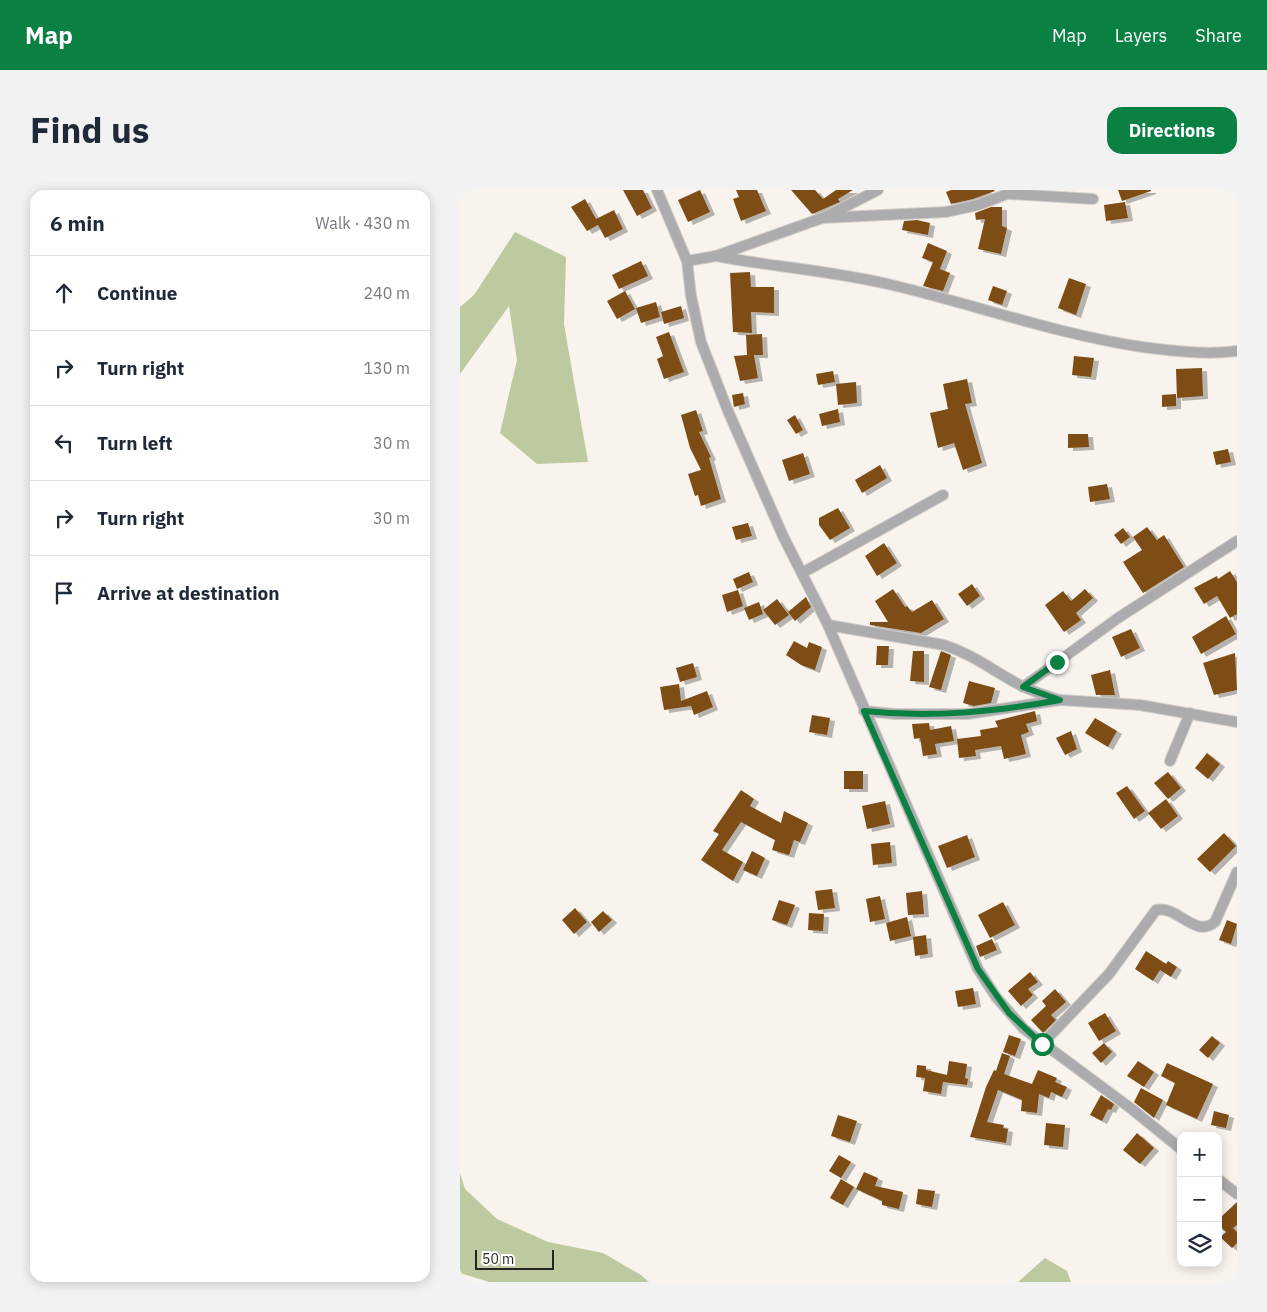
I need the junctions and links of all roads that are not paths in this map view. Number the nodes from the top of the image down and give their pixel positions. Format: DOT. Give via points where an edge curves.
graph roads {
  1 [pos="657,190"];
  2 [pos="878,190"];
  3 [pos="1015,192"];
  4 [pos="1093,199"];
  5 [pos="822,218"];
  6 [pos="716,256"];
  7 [pos="687,261"];
  8 [pos="1237,351"];
  9 [pos="943,495"];
  10 [pos="1237,541"];
  11 [pos="802,573"];
  12 [pos="828,625"];
  13 [pos="1023,687"];
  14 [pos="1060,700"];
  15 [pos="864,711"];
  16 [pos="1190,714"];
  17 [pos="1237,722"];
  18 [pos="1170,761"];
  19 [pos="1237,872"];
  20 [pos="1042,1044"];
  21 [pos="1177,1146"];
  22 [pos="1222,1182"];
  23 [pos="1237,1194"];
  1 -- 7 [label="street"];
  2 -- 5 [label="street"];
  3 -- 4 [label="street"];
  3 -- 5 [label="street" via="946,212"];
  5 -- 6 [label="street"];
  6 -- 7 [label="street"];
  6 -- 8 [label="street" via="892,285 1048,329 1111,342 1176,352"];
  7 -- 11 [label="street" via="701,342 728,411"];
  9 -- 11 [label="street"];
  10 -- 13 [label="street" via="1132,609"];
  11 -- 12 [label="street"];
  12 -- 13 [label="street" via="944,645 983,662"];
  12 -- 15 [label="street"];
  13 -- 14 [label="street"];
  14 -- 15 [label="street" via="967,714"];
  14 -- 16 [label="street" via="1140,705"];
  15 -- 20 [label="street" via="978,969 1009,1013"];
  16 -- 17 [label="street"];
  16 -- 18 [label="street"];
  19 -- 20 [label="street" via="1215,922 1208,928 1202,929 1174,913 1156,910 1108,974"];
  20 -- 21 [label="street"];
  22 -- 23 [label="street"];
}
